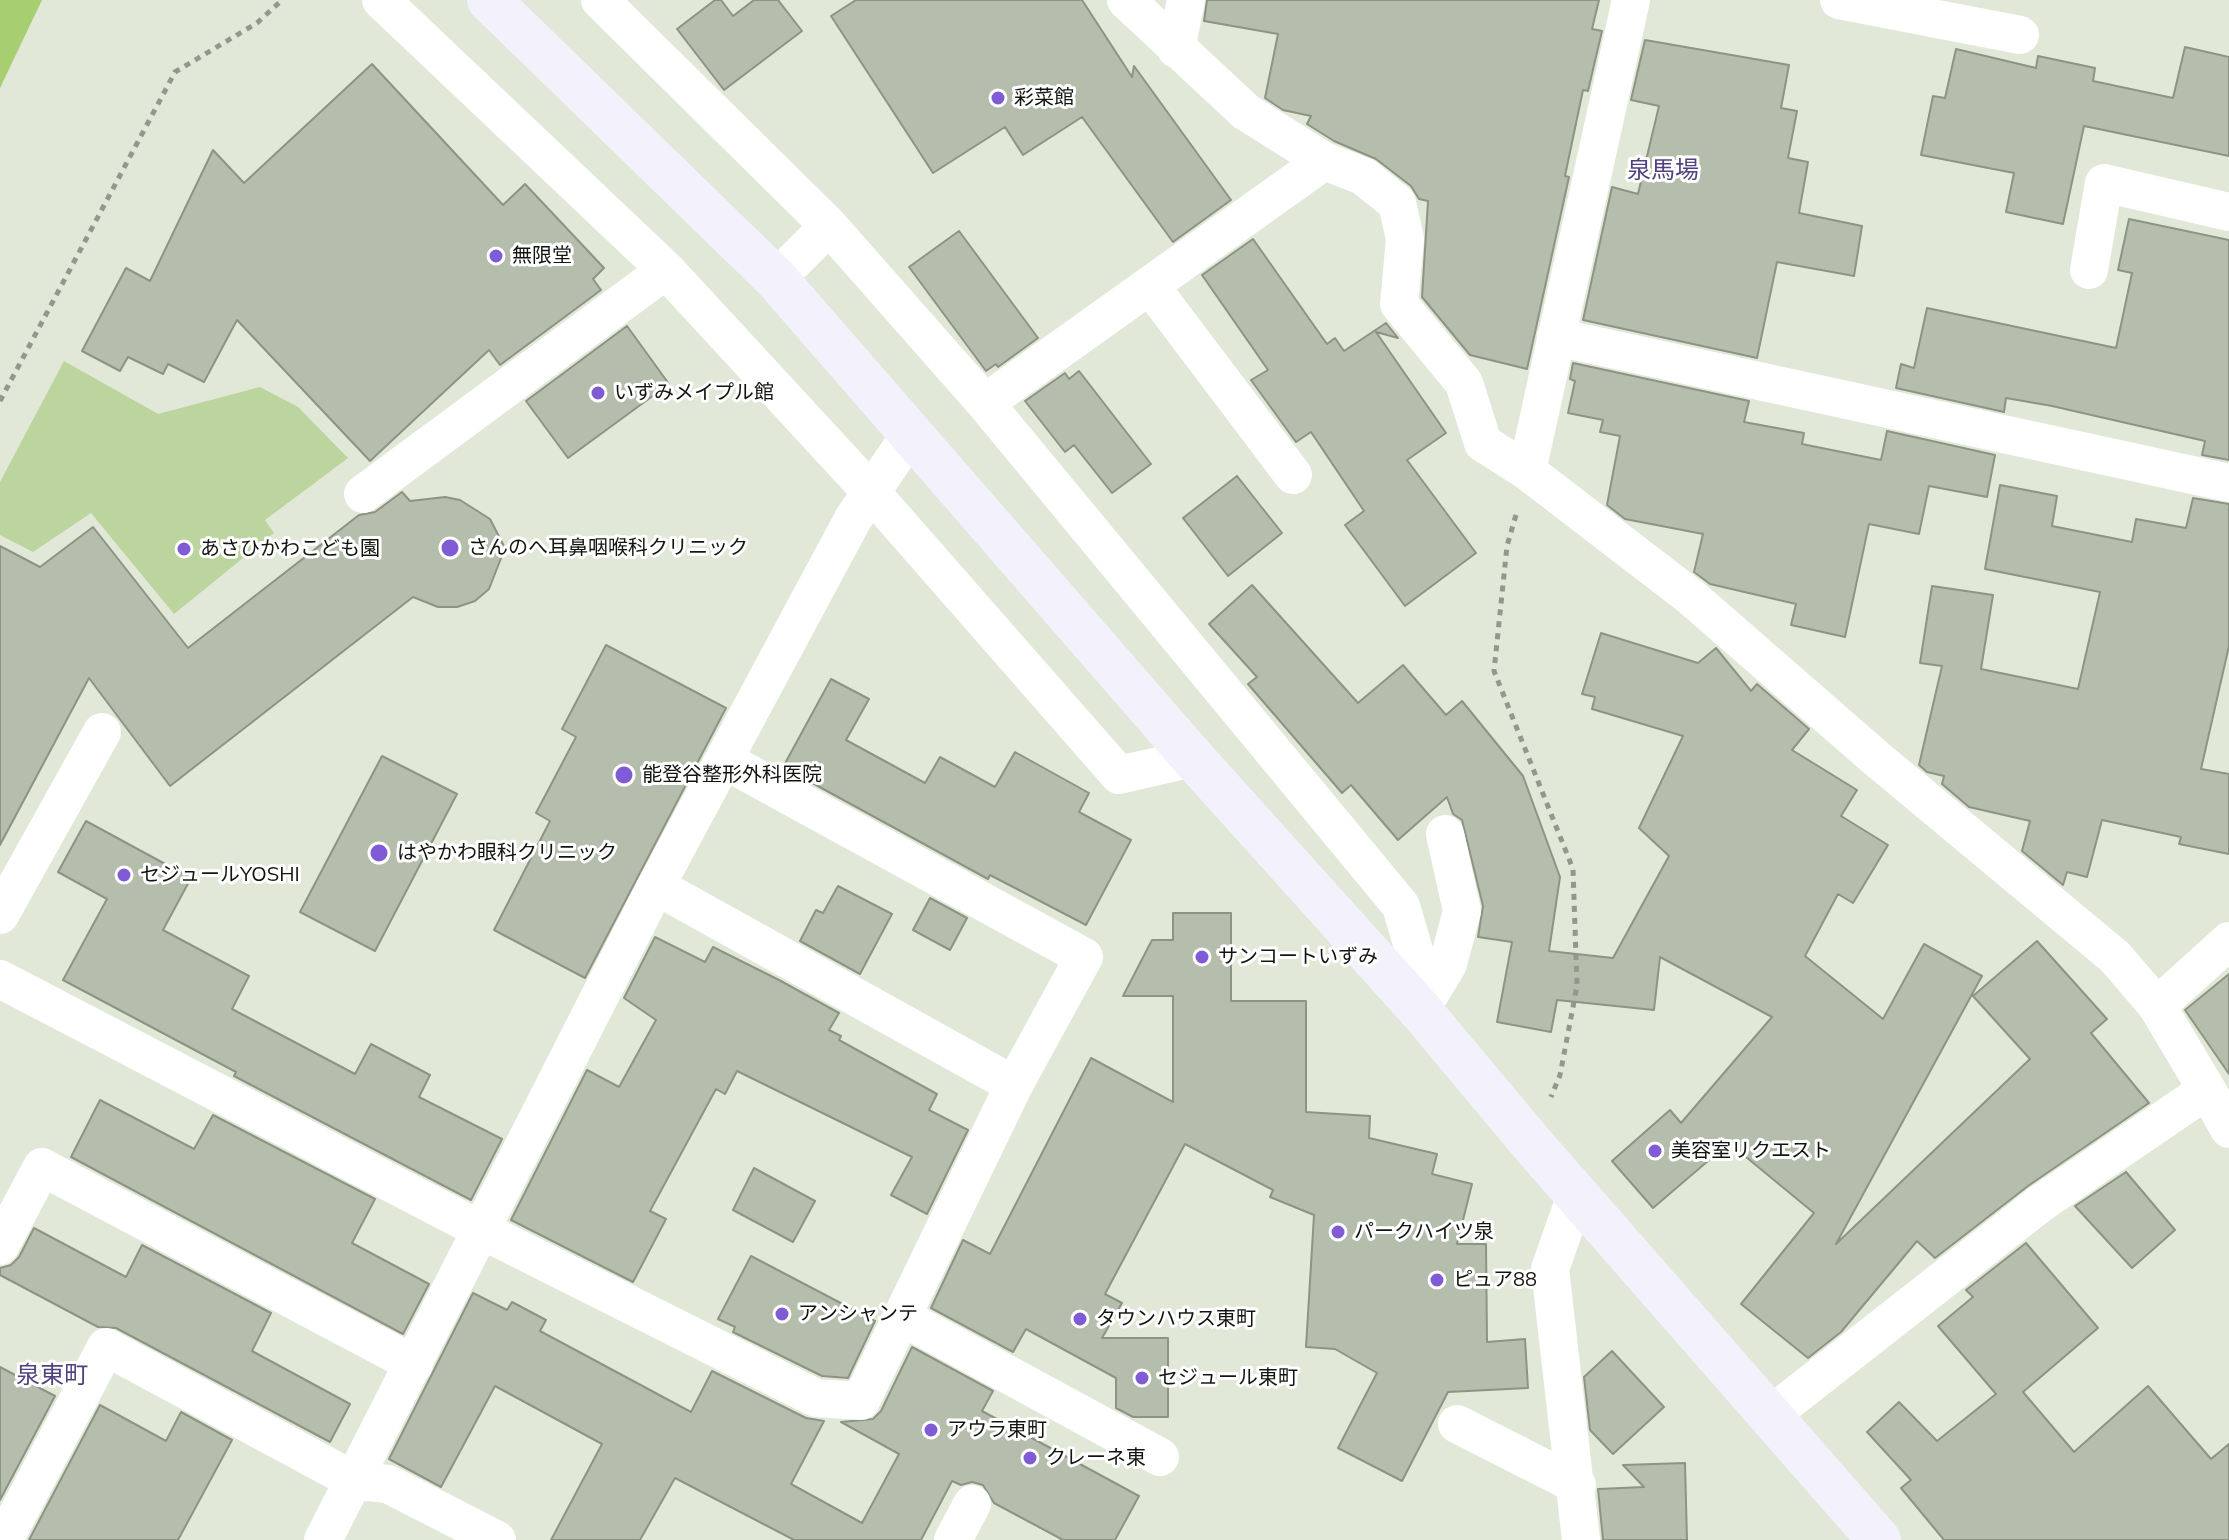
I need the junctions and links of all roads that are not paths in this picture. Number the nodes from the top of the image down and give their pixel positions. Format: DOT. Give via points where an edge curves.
graph roads {
  1 [pos="381,0"];
  2 [pos="489,0"];
  3 [pos="600,0"];
  4 [pos="1126,0"];
  5 [pos="1186,0"];
  6 [pos="1631,0"];
  7 [pos="1839,0"];
  8 [pos="2020,35"];
  9 [pos="1176,49"];
  10 [pos="1324,161"];
  11 [pos="2229,212"];
  12 [pos="829,226"];
  13 [pos="666,270"];
  14 [pos="2089,270"];
  15 [pos="776,279"];
  16 [pos="1151,287"];
  17 [pos="1556,337"];
  18 [pos="985,403"];
  19 [pos="910,435"];
  20 [pos="1527,471"];
  21 [pos="1293,475"];
  22 [pos="2229,483"];
  23 [pos="871,492"];
  24 [pos="363,494"];
  25 [pos="102,732"];
  26 [pos="1193,758"];
  27 [pos="724,760"];
  28 [pos="1445,834"];
  29 [pos="656,886"];
  30 [pos="0,915"];
  31 [pos="2229,941"];
  32 [pos="0,979"];
  33 [pos="2157,1006"];
  34 [pos="1420,1010"];
  35 [pos="1014,1085"];
  36 [pos="2207,1090"];
  37 [pos="2229,1129"];
  38 [pos="1576,1195"];
  39 [pos="481,1230"];
  40 [pos="0,1246"];
  41 [pos="902,1317"];
  42 [pos="414,1364"];
  43 [pos="1768,1417"];
  44 [pos="1457,1424"];
  45 [pos="1160,1457"];
  46 [pos="355,1481"];
  47 [pos="1577,1485"];
  48 [pos="972,1504"];
  49 [pos="4,1540"];
  50 [pos="323,1540"];
  51 [pos="497,1540"];
  52 [pos="953,1540"];
  53 [pos="1581,1540"];
  54 [pos="1879,1540"];
  1 -- 13 [label="street"];
  2 -- 15 [label="street"];
  3 -- 12 [label="street"];
  4 -- 9 [label="street"];
  5 -- 9 [label="street"];
  6 -- 17 [label="street"];
  7 -- 8 [label="street"];
  9 -- 10 [label="street" via="1246,112"];
  10 -- 16 [label="street"];
  10 -- 20 [label="street" via="1363,176 1397,203 1405,239 1399,304 1464,383 1483,443"];
  11 -- 14 [label="street" via="2104,183"];
  12 -- 15 [label="street"];
  12 -- 18 [label="street"];
  13 -- 23 [label="street"];
  13 -- 24 [label="street"];
  15 -- 19 [label="street"];
  16 -- 18 [label="street"];
  16 -- 21 [label="street"];
  17 -- 20 [label="street"];
  17 -- 22 [label="street"];
  18 -- 34 [label="street" via="1401,906 1415,954"];
  19 -- 23 [label="street"];
  19 -- 26 [label="street"];
  20 -- 33 [label="street" via="1691,597 2115,957"];
  23 -- 26 [label="street" via="1119,775"];
  23 -- 27 [label="street"];
  25 -- 30 [label="street"];
  26 -- 34 [label="street"];
  27 -- 29 [label="street"];
  27 -- 35 [label="street" via="1084,957"];
  28 -- 34 [label="street" via="1462,911 1448,964"];
  29 -- 35 [label="street"];
  29 -- 39 [label="street"];
  31 -- 33 [label="street"];
  32 -- 39 [label="street"];
  33 -- 36 [label="street"];
  34 -- 38 [label="street"];
  35 -- 41 [label="street"];
  36 -- 37 [label="street"];
  36 -- 43 [label="street" via="2041,1203"];
  38 -- 43 [label="street"];
  38 -- 47 [label="street" via="1550,1269"];
  39 -- 41 [label="street" via="816,1398 861,1401"];
  39 -- 42 [label="street"];
  40 -- 42 [label="street" via="42,1167"];
  41 -- 45 [label="street"];
  42 -- 46 [label="street"];
  43 -- 54 [label="street"];
  44 -- 47 [label="street"];
  46 -- 49 [label="street" via="106,1347"];
  46 -- 50 [label="street"];
  46 -- 51 [label="street" via="388,1484"];
  47 -- 53 [label="street"];
  48 -- 52 [label="street"];
}
